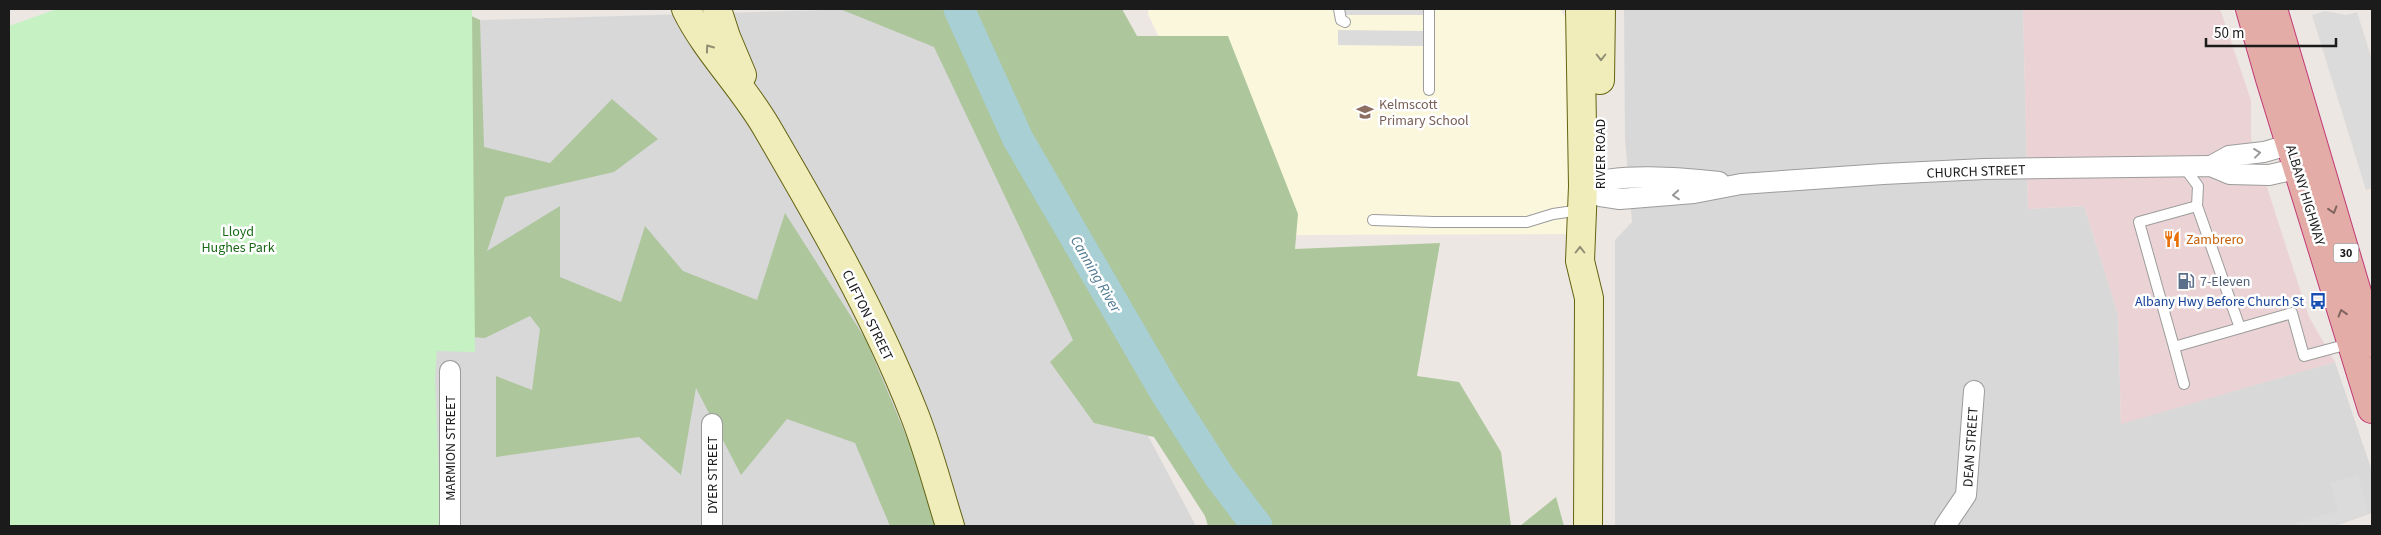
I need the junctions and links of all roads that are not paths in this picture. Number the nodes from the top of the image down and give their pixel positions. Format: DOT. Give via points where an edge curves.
graph roads {
  1 [pos="686,9"];
  2 [pos="717,9"];
  3 [pos="1339,9"];
  4 [pos="1429,9"];
  5 [pos="1580,9"];
  6 [pos="1601,9"];
  7 [pos="2250,9"];
  8 [pos="2273,9"];
  9 [pos="1345,22"];
  10 [pos="1428,90"];
  11 [pos="760,115"];
  12 [pos="2304,154"];
  13 [pos="2184,167"];
  14 [pos="1591,193"];
  15 [pos="2197,206"];
  16 [pos="1373,220"];
  17 [pos="2240,328"];
  18 [pos="2174,347"];
  19 [pos="2363,348"];
  20 [pos="450,370"];
  21 [pos="2184,384"];
  22 [pos="1974,391"];
  23 [pos="2372,409"];
  24 [pos="712,424"];
  25 [pos="450,526"];
  26 [pos="712,526"];
  27 [pos="950,526"];
  28 [pos="1588,526"];
  29 [pos="1945,526"];
  11 -- 1 [label="main road, CLIFTON STREET, one-way" via="701,37"];
  2 -- 11 [label="main road, CLIFTON STREET"];
  3 -- 9 [label="lane" via="1341,20"];
  4 -- 10 [label="lane"];
  5 -- 14 [label="main road, RIVER ROAD"];
  6 -- 14 [label="main road, RIVER ROAD, one-way"];
  7 -- 12 [label="highway, ALBANY HIGHWAY / 30"];
  8 -- 12 [label="highway, ALBANY HIGHWAY / 30"];
  11 -- 27 [label="main road, CLIFTON STREET" via="871,317 914,411"];
  12 -- 13 [label="street, CHURCH STREET" via="2269,175 2230,174 2211,166"];
  12 -- 19 [label="highway, ALBANY HIGHWAY / 30"];
  13 -- 14 [label="street, CHURCH STREET" via="1984,169 1741,184 1696,179"];
  13 -- 15 [label="lane" via="2198,186"];
  14 -- 16 [label="lane" via="1552,214 1527,222"];
  14 -- 28 [label="main road, RIVER ROAD" via="1580,261 1589,298"];
  15 -- 17 [label="lane"];
  15 -- 18 [label="lane" via="2139,222"];
  17 -- 18 [label="lane"];
  17 -- 19 [label="lane" via="2292,313 2304,356"];
  18 -- 21 [label="lane"];
  19 -- 23 [label="highway, ALBANY HIGHWAY / 30"];
  20 -- 25 [label="street, MARMION STREET"];
  22 -- 29 [label="street, DEAN STREET" via="1966,494"];
  24 -- 26 [label="street, DYER STREET"];
}
